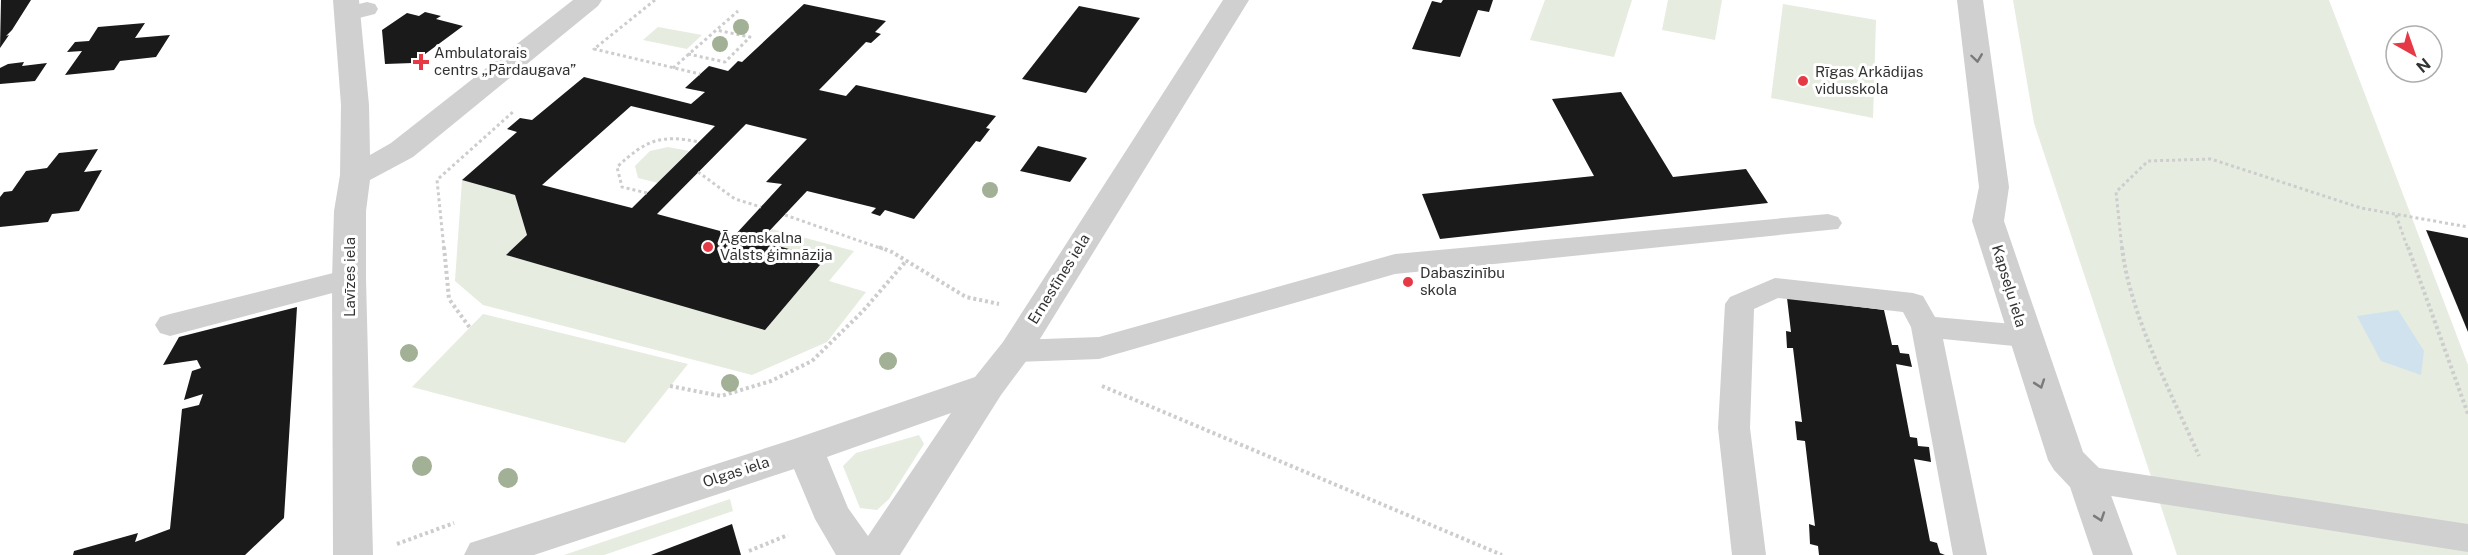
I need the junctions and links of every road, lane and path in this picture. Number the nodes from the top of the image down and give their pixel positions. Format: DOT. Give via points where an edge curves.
graph roads {
  1 [pos="589,0"];
  2 [pos="655,0"];
  3 [pos="1236,0"];
  4 [pos="1970,0"];
  5 [pos="353,8"];
  6 [pos="738,12"];
  7 [pos="716,30"];
  8 [pos="688,54"];
  9 [pos="674,68"];
  10 [pos="700,74"];
  11 [pos="514,111"];
  12 [pos="699,142"];
  13 [pos="698,172"];
  14 [pos="355,175"];
  15 [pos="647,193"];
  16 [pos="761,207"];
  17 [pos="2396,214"];
  18 [pos="785,215"];
  19 [pos="1828,223"];
  20 [pos="2468,227"];
  21 [pos="906,261"];
  22 [pos="349,279"];
  23 [pos="1039,312"];
  24 [pos="170,325"];
  25 [pos="1926,327"];
  26 [pos="470,328"];
  27 [pos="2024,336"];
  28 [pos="1082,349"];
  29 [pos="1015,351"];
  30 [pos="670,386"];
  31 [pos="988,386"];
  32 [pos="2468,414"];
  33 [pos="805,450"];
  34 [pos="2086,479"];
  35 [pos="2217,499"];
  36 [pos="461,521"];
  37 [pos="788,536"];
  38 [pos="2468,538"];
  39 [pos="387,547"];
  40 [pos="749,551"];
  41 [pos="353,555"];
  42 [pos="484,555"];
  43 [pos="861,555"];
  44 [pos="878,555"];
  45 [pos="1502,555"];
  46 [pos="1749,555"];
  47 [pos="1970,555"];
  48 [pos="2113,555"];
  1 -- 14 [label="street" via="402,150"];
  2 -- 9 [label="path" via="594,49"];
  3 -- 23 [label="street, Ernestīnes iela"];
  4 -- 27 [label="street, Kapseļu iela, one-way" via="1994,187 1988,221"];
  5 -- 14 [label="street, Lavīzes iela"];
  6 -- 7 [label="path"];
  7 -- 8 [label="path"];
  7 -- 8 [label="path" via="750,37 725,62"];
  8 -- 9 [label="path"];
  9 -- 10 [label="path"];
  11 -- 26 [label="path" via="437,180 449,299"];
  12 -- 15 [label="path" via="672,135 641,144 617,167 622,187"];
  13 -- 16 [label="path" via="735,199"];
  14 -- 22 [label="street, Lavīzes iela"];
  17 -- 20 [label="path"];
  17 -- 32 [label="path"];
  17 -- 35 [label="path" via="2361,208 2211,159 2148,161 2116,192 2124,269 2150,344"];
  18 -- 21 [label="path" via="892,252"];
  19 -- 28 [label="lane" via="1395,264 1099,348"];
  21 -- 23 [label="path" via="966,297"];
  21 -- 30 [label="path" via="812,361 771,381 721,396"];
  22 -- 24 [label="lane"];
  22 -- 41 [label="street, Lavīzes iela"];
  23 -- 29 [label="street, Ernestīnes iela"];
  25 -- 27 [label="lane"];
  25 -- 46 [label="lane" via="1913,303 1775,288 1740,304 1734,428"];
  25 -- 47 [label="lane"];
  27 -- 34 [label="street, Kapseļu iela, one-way" via="2067,460"];
  28 -- 29 [label="lane"];
  28 -- 45 [label="path" via="1080,370 1084,378"];
  29 -- 31 [label="street, Ernestīnes iela"];
  31 -- 33 [label="street, Olgas iela"];
  31 -- 44 [label="street, Ernestīnes iela"];
  33 -- 42 [label="street, Olgas iela"];
  33 -- 43 [label="street" via="834,519"];
  34 -- 35 [label="lane"];
  34 -- 48 [label="street, Kapseļu iela, one-way"];
  35 -- 38 [label="lane"];
  36 -- 39 [label="path"];
  37 -- 40 [label="path"];
}
